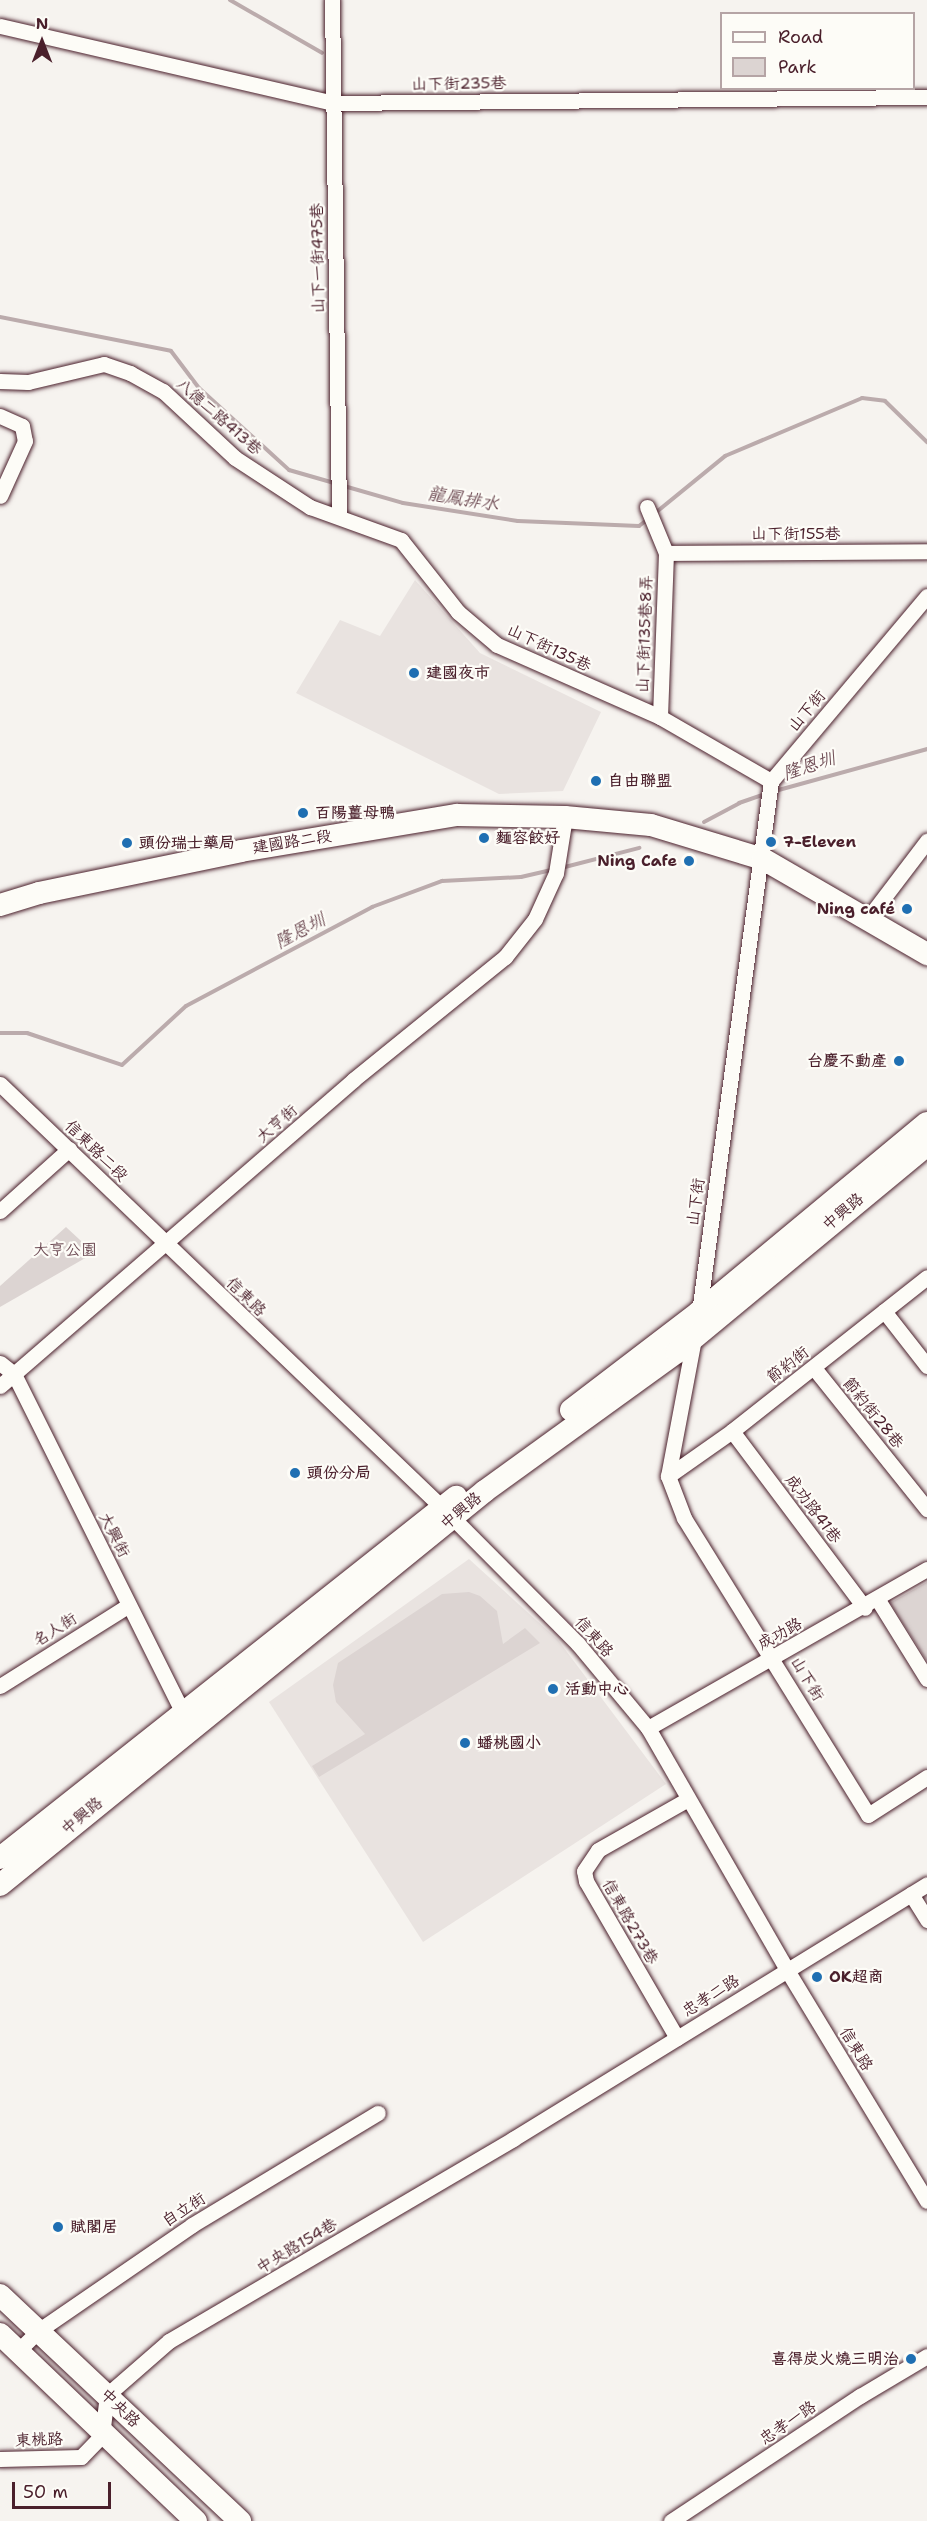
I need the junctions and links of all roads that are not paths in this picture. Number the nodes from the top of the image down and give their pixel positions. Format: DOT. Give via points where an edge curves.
graph roads {
  1 [pos="332,0"];
  2 [pos="0,26"];
  3 [pos="927,97"];
  4 [pos="333,103"];
  5 [pos="0,381"];
  6 [pos="0,416"];
  7 [pos="0,495"];
  8 [pos="339,508"];
  9 [pos="648,509"];
  10 [pos="927,551"];
  11 [pos="666,553"];
  12 [pos="927,596"];
  13 [pos="660,717"];
  14 [pos="771,789"];
  15 [pos="565,817"];
  16 [pos="927,841"];
  17 [pos="763,859"];
  18 [pos="0,905"];
  19 [pos="869,917"];
  20 [pos="927,954"];
  21 [pos="0,1084"];
  22 [pos="927,1123"];
  23 [pos="927,1145"];
  24 [pos="69,1149"];
  25 [pos="0,1211"];
  26 [pos="165,1244"];
  27 [pos="927,1277"];
  28 [pos="884,1311"];
  29 [pos="699,1312"];
  30 [pos="693,1338"];
  31 [pos="0,1364"];
  32 [pos="927,1366"];
  33 [pos="814,1368"];
  34 [pos="14,1374"];
  35 [pos="0,1386"];
  36 [pos="732,1431"];
  37 [pos="668,1476"];
  38 [pos="927,1509"];
  39 [pos="447,1513"];
  40 [pos="927,1569"];
  41 [pos="871,1604"];
  42 [pos="129,1605"];
  43 [pos="773,1658"];
  44 [pos="927,1679"];
  45 [pos="0,1686"];
  46 [pos="182,1711"];
  47 [pos="648,1728"];
  48 [pos="927,1777"];
  49 [pos="688,1799"];
  50 [pos="0,1858"];
  51 [pos="927,1884"];
  52 [pos="0,1885"];
  53 [pos="911,1894"];
  54 [pos="927,1920"];
  55 [pos="787,1970"];
  56 [pos="677,2038"];
  57 [pos="378,2113"];
  58 [pos="513,2139"];
  59 [pos="927,2201"];
  60 [pos="0,2295"];
  61 [pos="38,2331"];
  62 [pos="0,2334"];
  63 [pos="18,2351"];
  64 [pos="927,2356"];
  65 [pos="107,2395"];
  66 [pos="102,2435"];
  67 [pos="0,2459"];
  68 [pos="196,2521"];
  69 [pos="240,2521"];
  70 [pos="671,2521"];
  1 -- 4 [label="street, 山下一街475巷"];
  2 -- 4 [label="street, 山下街235巷"];
  3 -- 4 [label="street, 山下街235巷"];
  4 -- 8 [label="street, 山下一街475巷"];
  5 -- 8 [label="street, 八德二路413巷" via="28,382 105,364 130,373 163,391 235,458 310,507"];
  6 -- 7 [label="street" via="22,426 25,441"];
  8 -- 13 [label="street, 山下街135巷" via="401,540 458,612 497,645"];
  9 -- 11 [label="street"];
  10 -- 11 [label="street, 山下街155巷"];
  11 -- 13 [label="street, 山下街135巷8弄"];
  12 -- 14 [label="street, 山下街"];
  13 -- 14 [label="street, 山下街135巷"];
  14 -- 17 [label="street, 山下街"];
  15 -- 17 [label="street, 建國路二段" via="651,825"];
  15 -- 18 [label="street, 建國路二段" via="457,815 241,850 39,892"];
  15 -- 26 [label="street, 大亨街" via="556,868 535,919 505,957 353,1080"];
  16 -- 19 [label="street"];
  17 -- 19 [label="street, 建國路二段"];
  17 -- 29 [label="street, 山下街"];
  19 -- 20 [label="street, 建國路二段"];
  21 -- 24 [label="street, 信東路二段"];
  22 -- 29 [label="street, 中興路"];
  23 -- 30 [label="street, 中興路"];
  24 -- 25 [label="street"];
  24 -- 26 [label="street, 信東路二段"];
  26 -- 34 [label="street, 大亨街"];
  26 -- 39 [label="street, 信東路"];
  27 -- 28 [label="street, 節約街"];
  28 -- 32 [label="street"];
  28 -- 33 [label="street, 節約街"];
  29 -- 30 [label="street, 山下街"];
  29 -- 39 [label="street, 中興路"];
  30 -- 37 [label="street, 山下街"];
  30 -- 39 [label="street, 中興路"];
  31 -- 34 [label="street"];
  33 -- 36 [label="street, 節約街"];
  33 -- 38 [label="street, 節約街28巷"];
  34 -- 35 [label="street, 大亨街"];
  34 -- 42 [label="street, 大興街"];
  36 -- 37 [label="street, 節約街"];
  36 -- 41 [label="street, 成功路41巷"];
  37 -- 43 [label="street, 山下街" via="684,1518"];
  39 -- 46 [label="street, 中興路"];
  39 -- 47 [label="street, 信東路" via="578,1644"];
  39 -- 52 [label="street, 中興路"];
  40 -- 41 [label="street, 成功路"];
  41 -- 43 [label="street, 成功路"];
  41 -- 44 [label="street, 成功路41巷"];
  42 -- 45 [label="street, 名人街"];
  42 -- 46 [label="street, 大興街"];
  43 -- 47 [label="street, 成功路"];
  43 -- 48 [label="street, 山下街" via="868,1815"];
  46 -- 50 [label="street, 中興路"];
  47 -- 49 [label="street, 信東路"];
  49 -- 55 [label="street, 信東路"];
  49 -- 56 [label="street, 信東路273巷" via="598,1850 584,1871 586,1881"];
  51 -- 53 [label="street, 忠孝二路"];
  53 -- 54 [label="street"];
  53 -- 55 [label="street, 忠孝二路"];
  55 -- 56 [label="street, 忠孝二路"];
  55 -- 59 [label="street, 信東路"];
  56 -- 58 [label="street, 忠孝二路"];
  57 -- 61 [label="street, 自立街" via="192,2225"];
  58 -- 65 [label="street, 中央路154巷" via="169,2341"];
  60 -- 61 [label="street, 中央路"];
  61 -- 63 [label="street, 自立街"];
  61 -- 65 [label="street, 中央路"];
  62 -- 63 [label="street, 中央路"];
  63 -- 66 [label="street, 中央路"];
  64 -- 70 [label="street, 忠孝一路"];
  65 -- 66 [label="street"];
  65 -- 69 [label="street, 中央路"];
  66 -- 67 [label="street, 東桃路" via="81,2457"];
  66 -- 68 [label="street, 中央路"];
}
